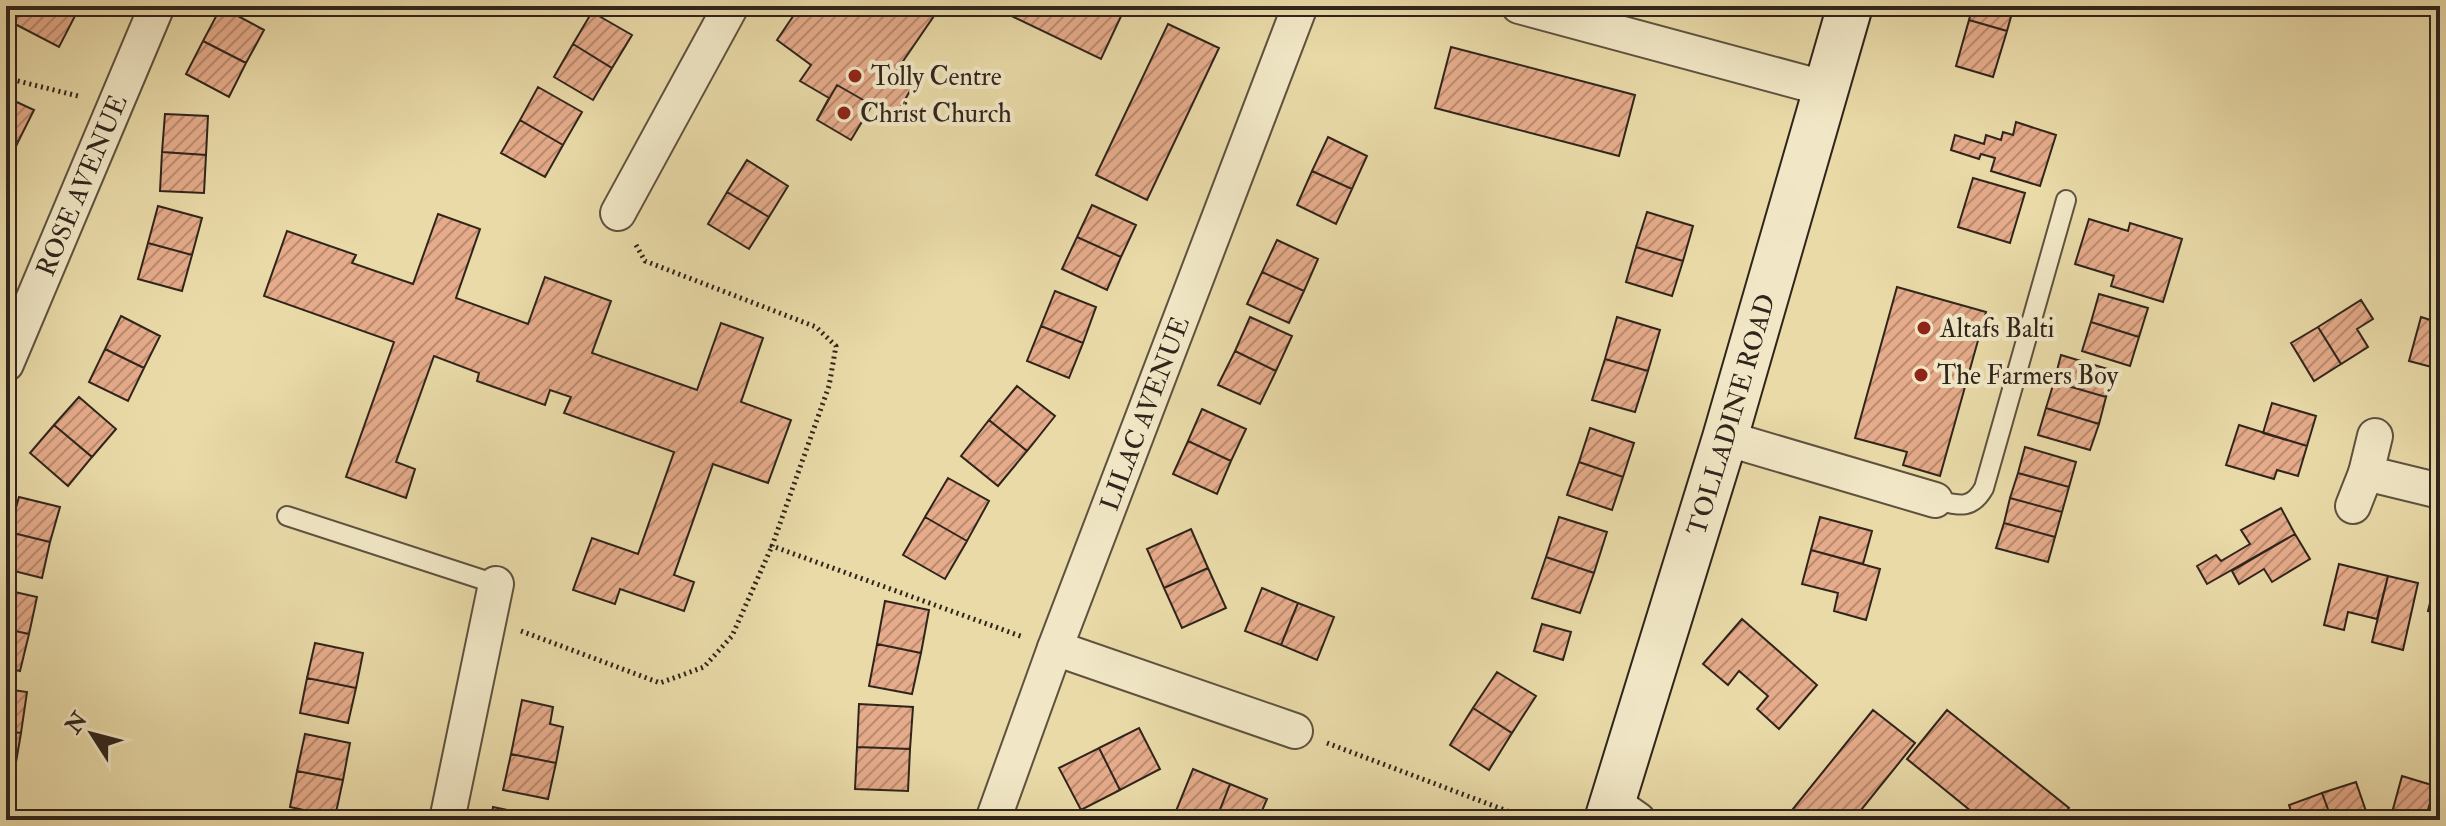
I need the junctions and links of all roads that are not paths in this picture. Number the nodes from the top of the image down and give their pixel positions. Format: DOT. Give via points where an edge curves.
graph roads {
  1 [pos="157,6"];
  2 [pos="731,6"];
  3 [pos="1300,6"];
  4 [pos="1519,6"];
  5 [pos="1850,6"];
  6 [pos="1827,89"];
  7 [pos="2066,200"];
  8 [pos="618,213"];
  9 [pos="6,364"];
  10 [pos="2375,436"];
  11 [pos="1725,438"];
  12 [pos="2366,473"];
  13 [pos="2440,491"];
  14 [pos="1935,500"];
  15 [pos="2353,506"];
  16 [pos="287,516"];
  17 [pos="496,584"];
  18 [pos="1055,648"];
  19 [pos="1295,731"];
  20 [pos="1620,814"];
  21 [pos="447,820"];
  22 [pos="993,820"];
  1 -- 9 [label="street, ROSE AVENUE"];
  2 -- 8 [label="street"];
  3 -- 18 [label="street, LILAC AVENUE"];
  4 -- 6 [label="street"];
  5 -- 6 [label="main road, TOLLADINE ROAD"];
  6 -- 11 [label="main road, TOLLADINE ROAD"];
  7 -- 14 [label="lane" via="1984,488 1977,501 1963,507"];
  10 -- 12 [label="street"];
  11 -- 14 [label="street"];
  11 -- 20 [label="main road, TOLLADINE ROAD"];
  12 -- 13 [label="street"];
  12 -- 15 [label="street"];
  16 -- 17 [label="lane"];
  17 -- 21 [label="street"];
  18 -- 19 [label="street"];
  18 -- 22 [label="street, LILAC AVENUE"];
}
